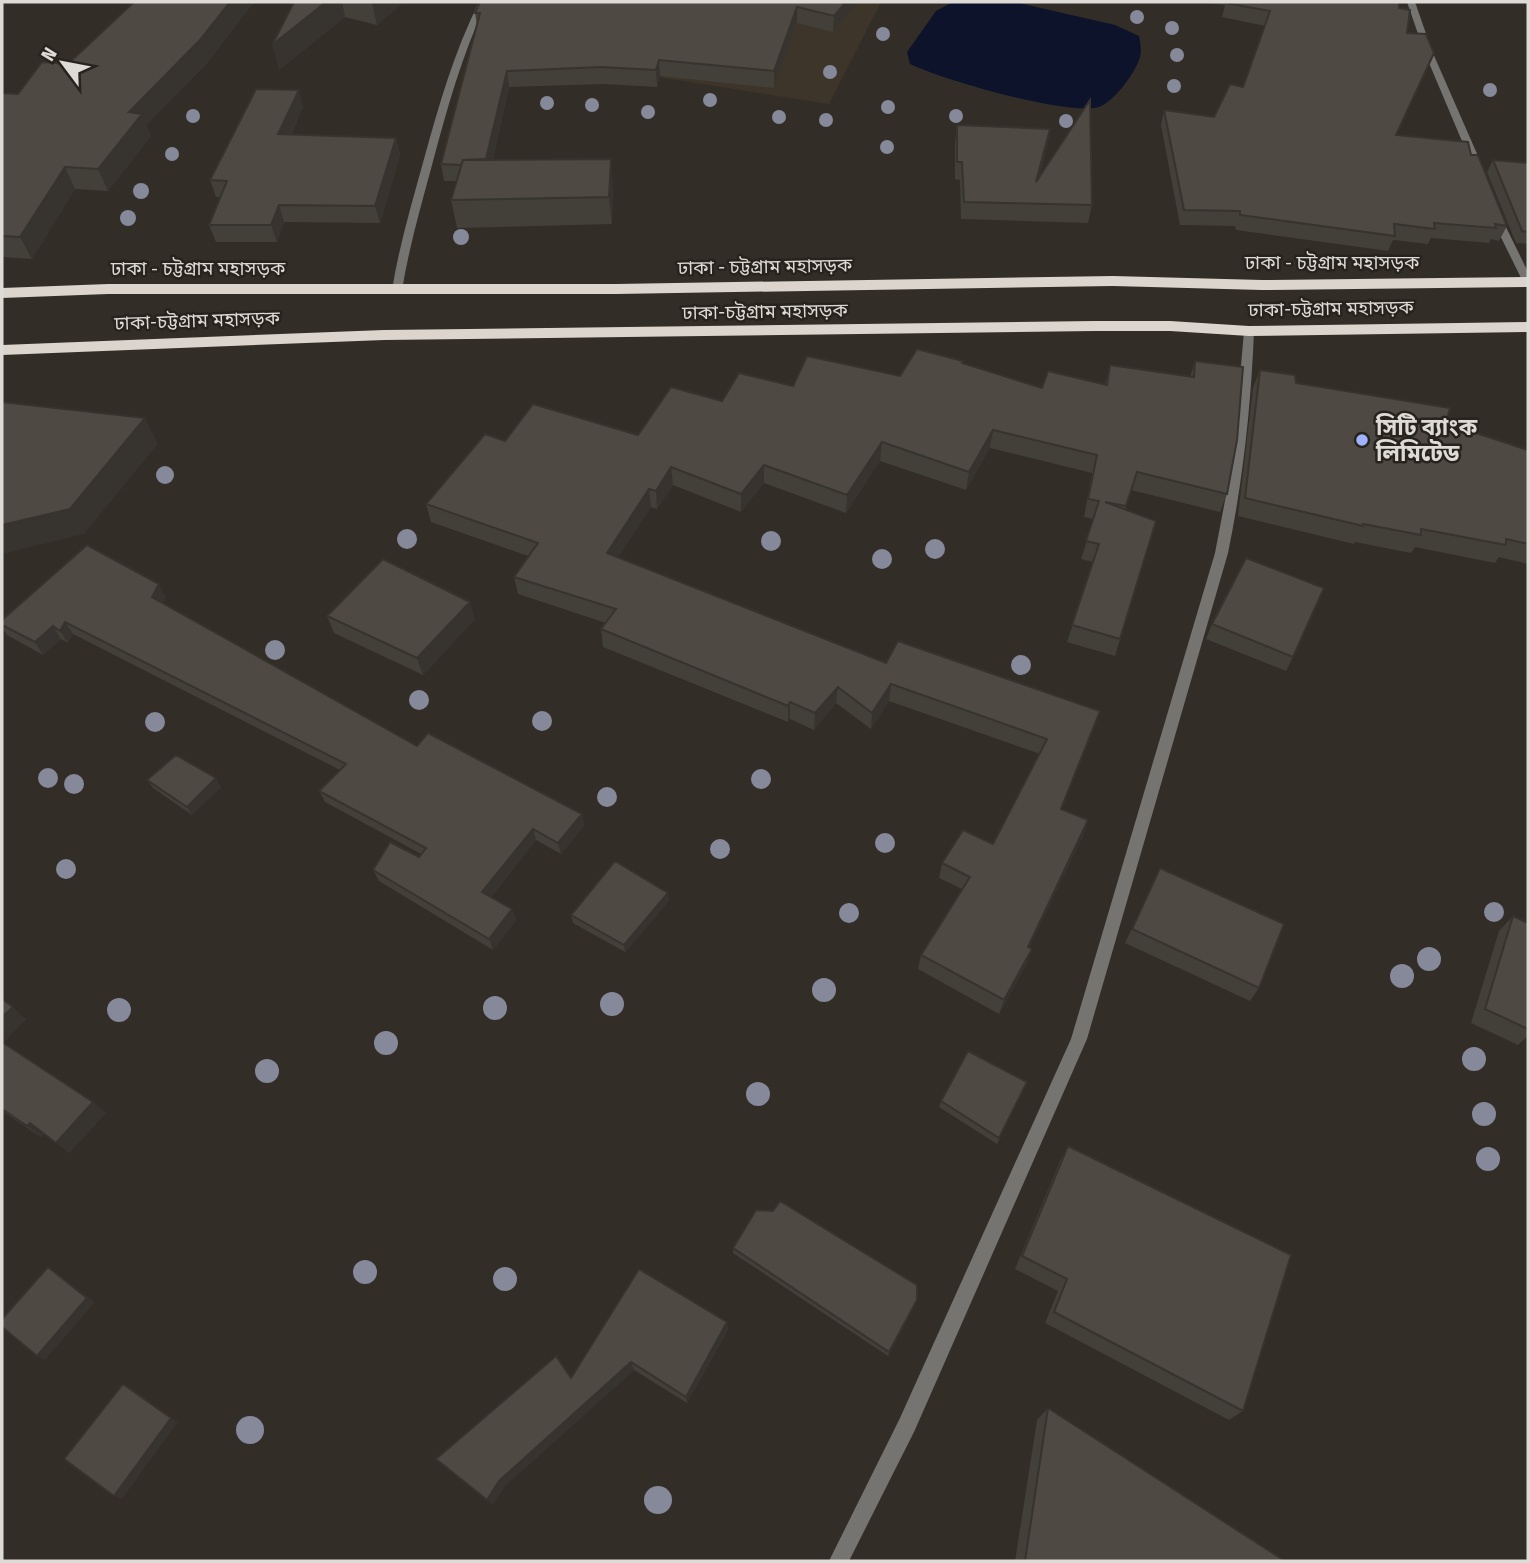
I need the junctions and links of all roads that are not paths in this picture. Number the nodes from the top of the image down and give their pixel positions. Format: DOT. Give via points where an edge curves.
graph roads {
  1 [pos="483,2"];
  2 [pos="1411,2"];
  3 [pos="1483,178"];
  4 [pos="1491,201"];
  5 [pos="1528,282"];
  6 [pos="397,290"];
  7 [pos="2,293"];
  8 [pos="1528,327"];
  9 [pos="1249,331"];
  10 [pos="2,350"];
  11 [pos="839,1561"];
  1 -- 6 [label="street" via="449,84 409,226"];
  2 -- 3 [label="street"];
  4 -- 5 [label="street"];
  5 -- 6 [label="highway, ঢাকা - চট্টগ্রাম মহাসড়ক" via="1262,285 1113,281"];
  6 -- 7 [label="highway, ঢাকা - চট্টগ্রাম মহাসড়ক"];
  8 -- 9 [label="highway, ঢাকা-চট্টগ্রাম মহাসড়ক"];
  9 -- 10 [label="highway, ঢাকা-চট্টগ্রাম মহাসড়ক" via="1096,326 384,335"];
  9 -- 11 [label="street" via="1247,399 1230,523 1079,1039 907,1425"];
}
